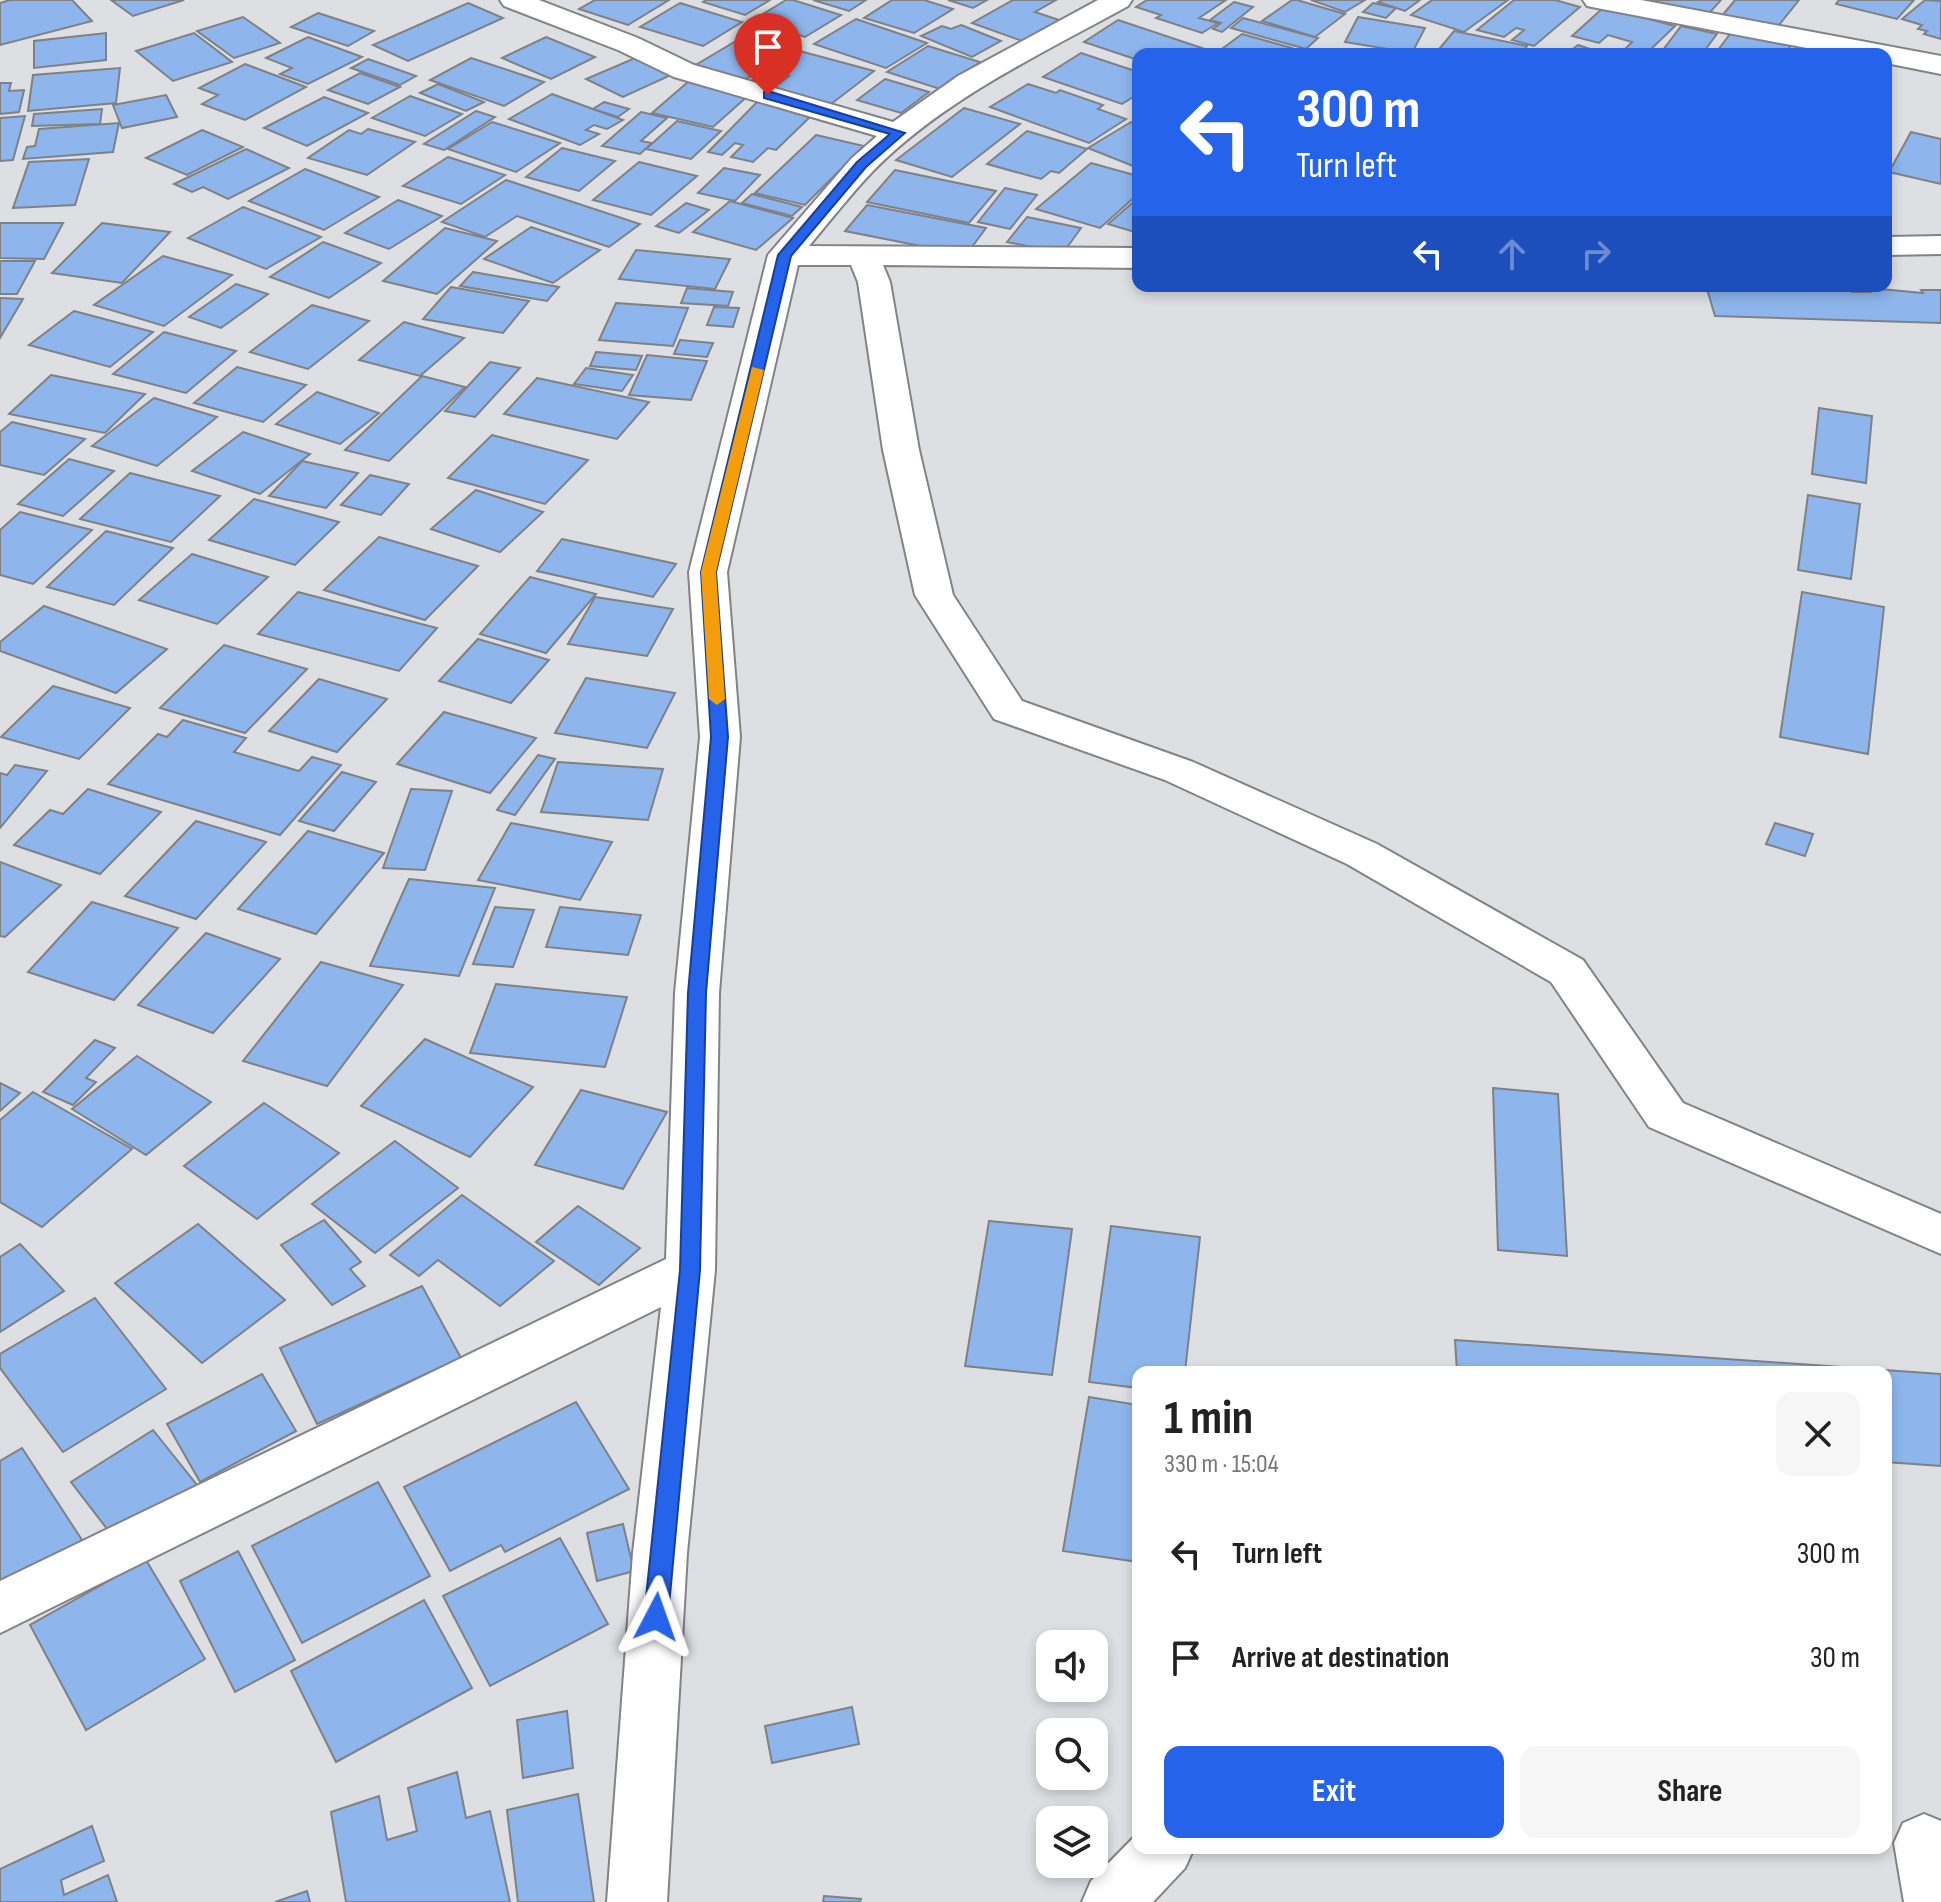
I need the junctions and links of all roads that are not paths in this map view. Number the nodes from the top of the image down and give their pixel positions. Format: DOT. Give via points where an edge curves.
graph roads {
  1 [pos="514,0"];
  2 [pos="1118,0"];
  3 [pos="1597,0"];
  4 [pos="1851,48"];
  5 [pos="1892,56"];
  6 [pos="1941,65"];
  7 [pos="899,133"];
  8 [pos="1941,245"];
  9 [pos="1892,246"];
  10 [pos="784,255"];
  11 [pos="864,258"];
  12 [pos="1132,258"];
  13 [pos="1941,1235"];
  14 [pos="690,1270"];
  15 [pos="0,1608"];
  16 [pos="1924,1843"];
  17 [pos="1158,1854"];
  18 [pos="637,1902"];
  19 [pos="1112,1902"];
  20 [pos="1934,1902"];
  1 -- 7 [label="street" via="684,71"];
  2 -- 7 [label="street" via="968,82"];
  3 -- 4 [label="street"];
  5 -- 6 [label="street"];
  7 -- 10 [label="street" via="862,165"];
  8 -- 9 [label="street"];
  10 -- 11 [label="street"];
  10 -- 14 [label="street" via="708,572 720,737 697,993"];
  11 -- 12 [label="street"];
  11 -- 13 [label="street" via="874,282 901,450 934,595 1008,710 1179,771 1362,854 1567,971 1666,1115"];
  14 -- 15 [label="street"];
  14 -- 18 [label="street" via="660,1553"];
  16 -- 20 [label="street"];
  17 -- 19 [label="street"];
}
